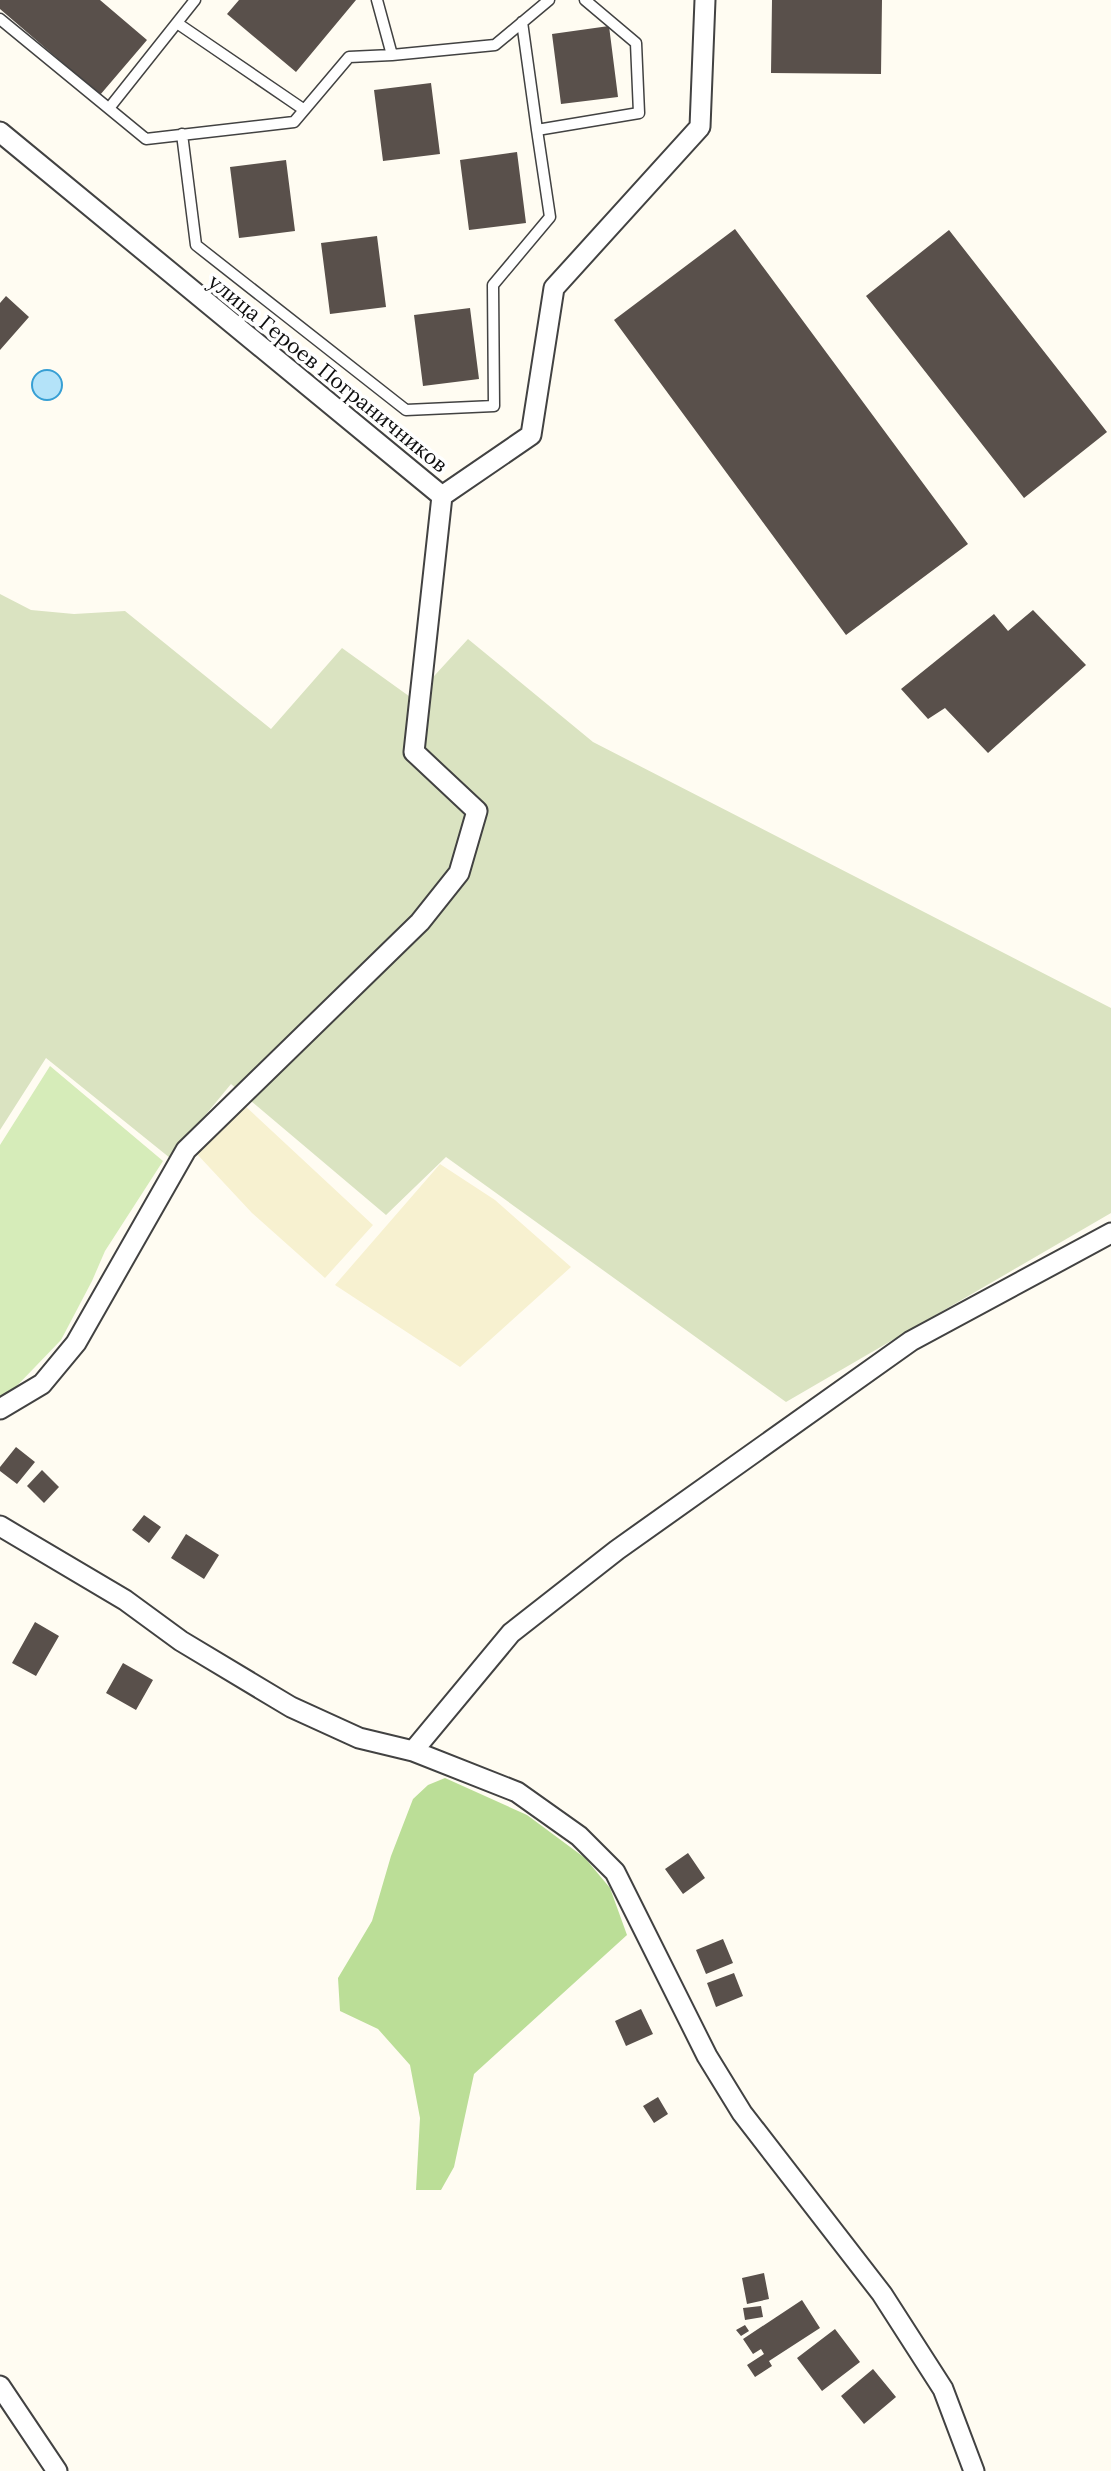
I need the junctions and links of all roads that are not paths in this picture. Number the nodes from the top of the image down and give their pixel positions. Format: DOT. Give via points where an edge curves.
graph roads {
  1 [pos="195,0"];
  2 [pos="377,0"];
  3 [pos="549,0"];
  4 [pos="585,0"];
  5 [pos="705,0"];
  6 [pos="0,19"];
  7 [pos="522,22"];
  8 [pos="177,23"];
  9 [pos="392,55"];
  10 [pos="110,107"];
  11 [pos="303,109"];
  12 [pos="537,130"];
  13 [pos="0,132"];
  14 [pos="182,135"];
  15 [pos="442,496"];
  16 [pos="1111,1233"];
  17 [pos="0,1409"];
  18 [pos="0,1526"];
  19 [pos="413,1751"];
  20 [pos="0,2386"];
  21 [pos="57,2471"];
  22 [pos="974,2471"];
  1 -- 8 [label="lane"];
  2 -- 9 [label="lane"];
  3 -- 7 [label="lane"];
  4 -- 12 [label="lane" via="636,43 639,113"];
  5 -- 15 [label="street" via="700,127 554,288 531,435"];
  6 -- 10 [label="lane"];
  7 -- 9 [label="lane" via="495,45"];
  7 -- 12 [label="lane"];
  8 -- 10 [label="lane"];
  8 -- 11 [label="lane"];
  9 -- 11 [label="lane" via="349,57"];
  10 -- 14 [label="lane" via="146,138"];
  11 -- 14 [label="lane" via="294,122"];
  12 -- 14 [label="lane" via="550,217 493,285 494,406 406,410 196,245"];
  13 -- 15 [label="street, улица Героев Пограничников"];
  15 -- 17 [label="street, улица Героев Пограничников" via="414,752 477,811 458,873 420,922 186,1150 76,1343 42,1384"];
  16 -- 19 [label="street" via="911,1341 617,1550 511,1633"];
  18 -- 19 [label="street" via="291,1707 359,1738"];
  19 -- 22 [label="street" via="517,1792 579,1836 615,1872 707,2056 742,2113 882,2294 943,2389"];
  20 -- 21 [label="street"];
}
